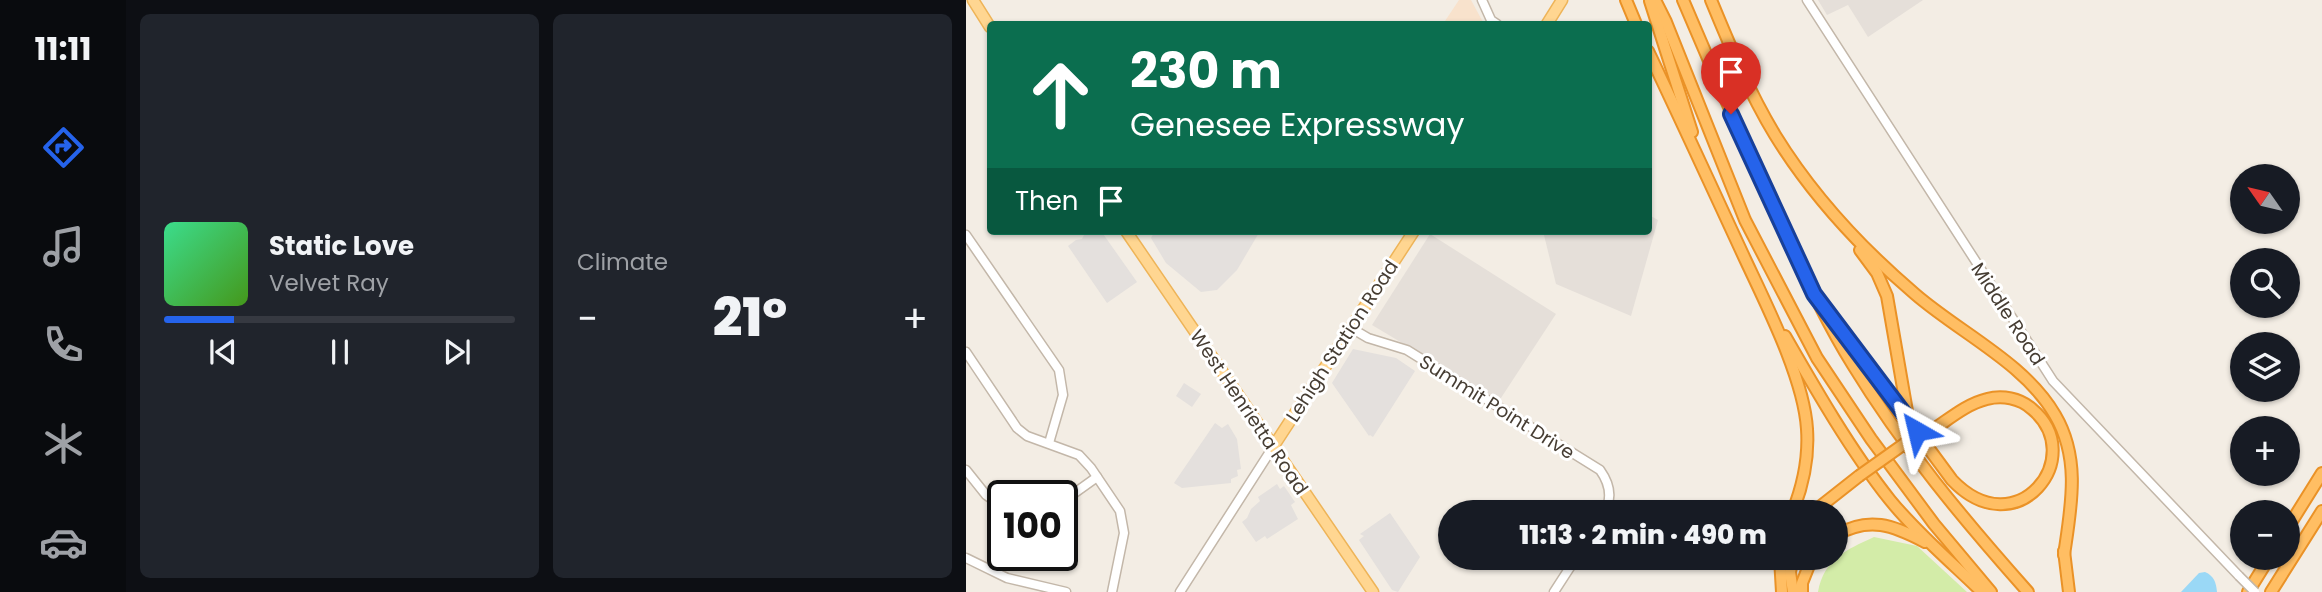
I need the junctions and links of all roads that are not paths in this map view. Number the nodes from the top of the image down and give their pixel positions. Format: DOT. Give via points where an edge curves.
graph roads {
  1 [pos="973,0"];
  2 [pos="1482,0"];
  3 [pos="1562,0"];
  4 [pos="1626,0"];
  5 [pos="1649,0"];
  6 [pos="1656,0"];
  7 [pos="1684,0"];
  8 [pos="1711,0"];
  9 [pos="1807,0"];
  10 [pos="1492,21"];
  11 [pos="1549,21"];
  12 [pos="1635,21"];
  13 [pos="987,22"];
  14 [pos="1652,60"];
  15 [pos="1707,178"];
  16 [pos="1839,220"];
  17 [pos="966,234"];
  18 [pos="1129,235"];
  19 [pos="1411,235"];
  20 [pos="1814,294"];
  21 [pos="1766,303"];
  22 [pos="1351,328"];
  23 [pos="966,352"];
  24 [pos="1909,420"];
  25 [pos="1930,429"];
  26 [pos="1049,443"];
  27 [pos="1273,447"];
  28 [pos="966,470"];
  29 [pos="2322,473"];
  30 [pos="1097,477"];
  31 [pos="1860,479"];
  32 [pos="1078,491"];
  33 [pos="987,496"];
  34 [pos="1609,500"];
  35 [pos="1797,500"];
  36 [pos="1830,500"];
  37 [pos="1835,500"];
  38 [pos="2300,508"];
  39 [pos="2322,511"];
  40 [pos="1848,530"];
  41 [pos="1933,546"];
  42 [pos="2064,555"];
  43 [pos="966,558"];
  44 [pos="1568,570"];
  45 [pos="1781,570"];
  46 [pos="1785,570"];
  47 [pos="1790,570"];
  48 [pos="1807,570"];
  49 [pos="2262,570"];
  50 [pos="1066,592"];
  51 [pos="1112,592"];
  52 [pos="1180,592"];
  53 [pos="1373,592"];
  54 [pos="1554,592"];
  55 [pos="1784,592"];
  56 [pos="1793,592"];
  57 [pos="1802,592"];
  58 [pos="1982,592"];
  59 [pos="1991,592"];
  60 [pos="2028,592"];
  61 [pos="2069,592"];
  62 [pos="2248,592"];
  63 [pos="2255,592"];
  64 [pos="2271,592"];
  1 -- 13 [label="main road"];
  2 -- 10 [label="street"];
  3 -- 11 [label="main road"];
  4 -- 12 [label="highway"];
  5 -- 15 [label="highway"];
  6 -- 59 [label="highway" via="1745,220 1816,358 1920,506"];
  7 -- 20 [label="highway"];
  8 -- 16 [label="highway" via="1744,78 1775,135"];
  9 -- 63 [label="street, Middle Road, bridge" via="2053,381"];
  14 -- 15 [label="highway"];
  15 -- 21 [label="highway"];
  16 -- 24 [label="highway" via="1877,273 1887,296"];
  16 -- 42 [label="highway" via="1890,273 2026,378 2043,397 2064,432 2072,468 2073,498"];
  17 -- 26 [label="street" via="1059,370 1063,395"];
  18 -- 27 [label="main road, West Henrietta Road"];
  19 -- 22 [label="main road, Lehigh Station Road"];
  20 -- 24 [label="highway"];
  20 -- 60 [label="highway" via="1852,364 1921,465"];
  21 -- 35 [label="highway" via="1800,390 1807,428"];
  21 -- 41 [label="highway" via="1824,404 1890,499"];
  22 -- 27 [label="main road, Lehigh Station Road"];
  22 -- 34 [label="street, Summit Point Drive" via="1406,350 1600,470 1607,481"];
  23 -- 26 [label="street" via="1017,428"];
  24 -- 25 [label="highway" via="1964,493 1997,505 2025,500 2042,484 2052,460 2050,436 2038,414 2021,401 1984,399"];
  25 -- 31 [label="highway, bridge"];
  25 -- 42 [label="highway" via="1969,399 1993,391 2017,393 2039,406 2054,429 2065,464"];
  26 -- 30 [label="street" via="1079,455"];
  27 -- 52 [label="street, Lehigh Station Road"];
  27 -- 53 [label="main road, West Henrietta Road"];
  28 -- 33 [label="street"];
  29 -- 38 [label="highway"];
  30 -- 32 [label="street"];
  30 -- 51 [label="street" via="1120,510 1124,524"];
  31 -- 36 [label="highway"];
  31 -- 37 [label="highway"];
  39 -- 64 [label="highway"];
  40 -- 41 [label="highway" via="1863,523 1886,525"];
  41 -- 58 [label="highway"];
  42 -- 61 [label="highway"];
  43 -- 50 [label="street" via="1007,578"];
  44 -- 54 [label="street"];
  45 -- 55 [label="highway"];
  46 -- 55 [label="highway"];
  47 -- 56 [label="highway"];
  48 -- 57 [label="highway"];
  49 -- 62 [label="highway"];
}
